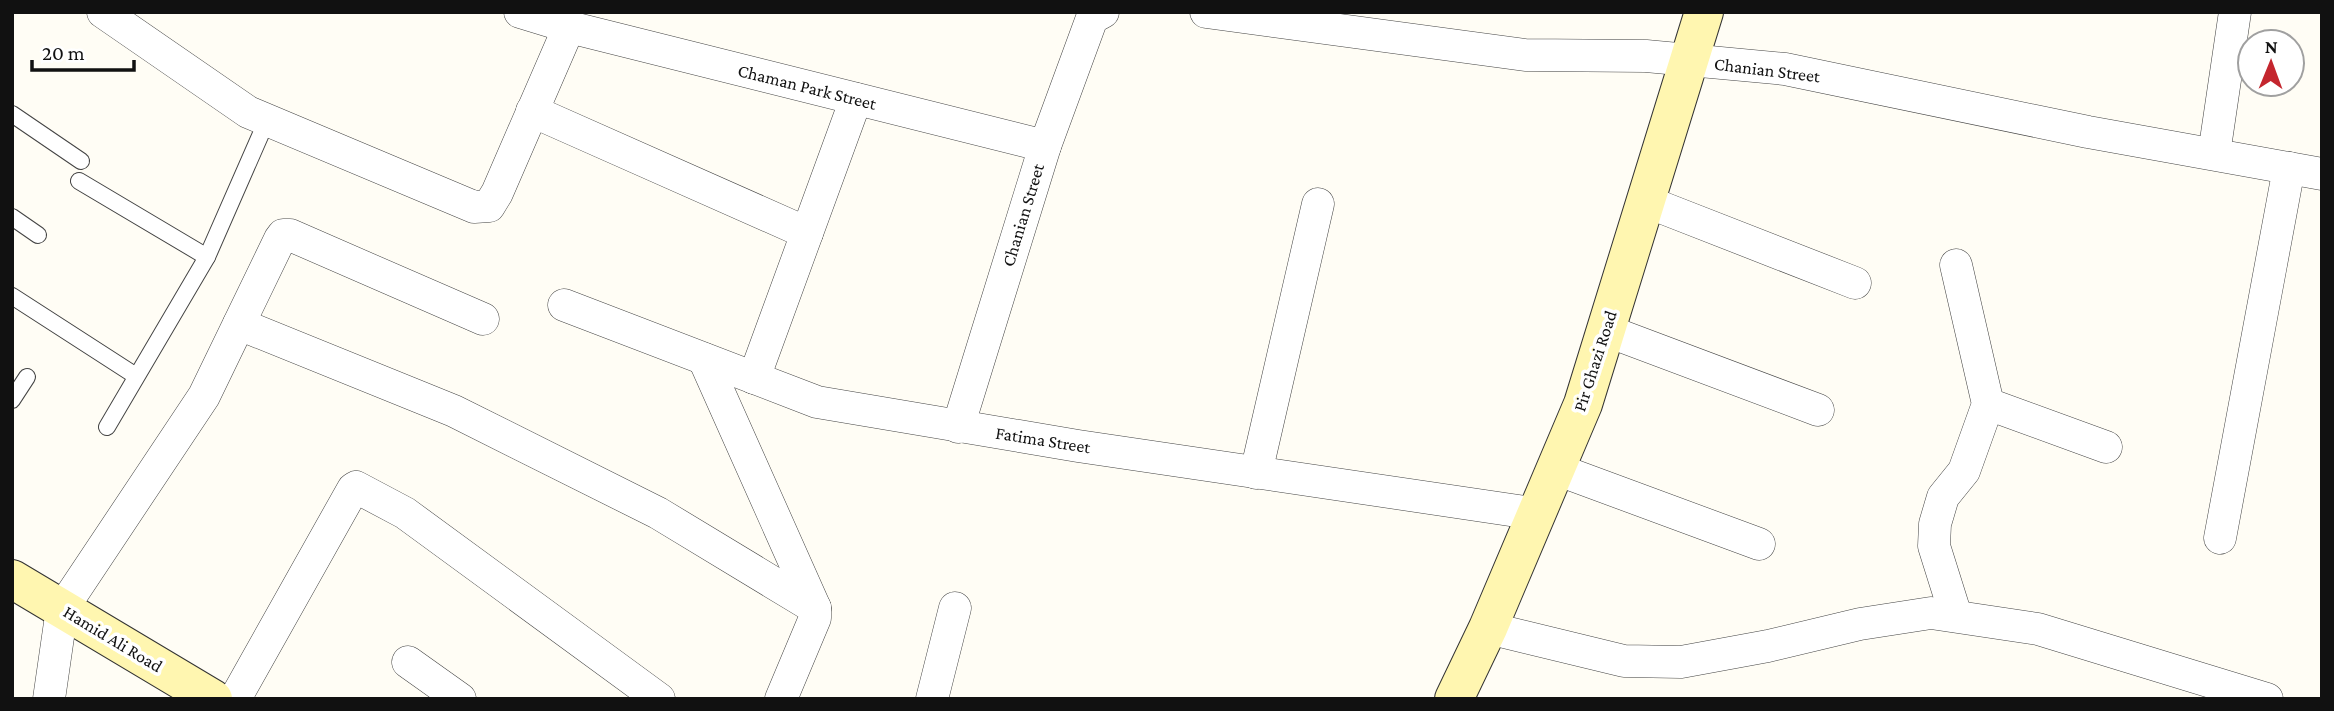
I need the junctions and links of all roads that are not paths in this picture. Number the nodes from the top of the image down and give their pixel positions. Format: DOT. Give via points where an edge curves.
graph roads {
  1 [pos="103,12"];
  2 [pos="1102,12"];
  3 [pos="1704,12"];
  4 [pos="2235,12"];
  5 [pos="521,13"];
  6 [pos="1226,14"];
  7 [pos="569,27"];
  8 [pos="1690,61"];
  9 [pos="856,99"];
  10 [pos="532,111"];
  11 [pos="12,114"];
  12 [pos="267,120"];
  13 [pos="1045,146"];
  14 [pos="2214,154"];
  15 [pos="81,161"];
  16 [pos="2289,168"];
  17 [pos="2322,174"];
  18 [pos="79,181"];
  19 [pos="1645,201"];
  20 [pos="1318,204"];
  21 [pos="12,217"];
  22 [pos="807,233"];
  23 [pos="38,235"];
  24 [pos="206,257"];
  25 [pos="1956,265"];
  26 [pos="1855,283"];
  27 [pos="12,296"];
  28 [pos="564,305"];
  29 [pos="483,319"];
  30 [pos="239,324"];
  31 [pos="1605,330"];
  32 [pos="704,359"];
  33 [pos="136,376"];
  34 [pos="27,377"];
  35 [pos="754,378"];
  36 [pos="12,400"];
  37 [pos="1988,404"];
  38 [pos="1818,410"];
  39 [pos="958,426"];
  40 [pos="107,427"];
  41 [pos="2106,447"];
  42 [pos="1556,469"];
  43 [pos="1256,473"];
  44 [pos="1538,514"];
  45 [pos="2220,538"];
  46 [pos="1759,544"];
  47 [pos="12,579"];
  48 [pos="816,608"];
  49 [pos="955,608"];
  50 [pos="62,609"];
  51 [pos="1956,616"];
  52 [pos="1489,628"];
  53 [pos="408,662"];
  54 [pos="50,699"];
  55 [pos="213,699"];
  56 [pos="235,699"];
  57 [pos="460,699"];
  58 [pos="659,699"];
  59 [pos="781,699"];
  60 [pos="932,699"];
  61 [pos="1454,699"];
  62 [pos="2267,699"];
  1 -- 12 [label="street" via="248,112"];
  2 -- 13 [label="street, Chanian Street" via="1092,18"];
  3 -- 8 [label="street, Pir Ghazi Road"];
  4 -- 14 [label="street"];
  5 -- 7 [label="street, Chaman Park Street"];
  6 -- 8 [label="street, Chanian Street" via="1525,55"];
  7 -- 9 [label="street, Chaman Park Street"];
  7 -- 10 [label="street"];
  8 -- 14 [label="street, Chanian Street" via="1786,69"];
  8 -- 19 [label="street, Pir Ghazi Road"];
  9 -- 13 [label="street, Chaman Park Street"];
  9 -- 22 [label="street"];
  10 -- 12 [label="street" via="497,193 489,206 474,207"];
  10 -- 22 [label="street"];
  11 -- 15 [label="lane"];
  12 -- 24 [label="lane"];
  13 -- 39 [label="street, Chanian Street"];
  14 -- 16 [label="street, Chanian Street"];
  16 -- 17 [label="street, Chanian Street"];
  16 -- 45 [label="street"];
  18 -- 24 [label="lane"];
  19 -- 26 [label="street"];
  19 -- 31 [label="street, Pir Ghazi Road"];
  20 -- 43 [label="street"];
  21 -- 23 [label="lane"];
  22 -- 35 [label="street"];
  24 -- 33 [label="lane"];
  25 -- 37 [label="street"];
  27 -- 33 [label="lane"];
  28 -- 32 [label="street, Fatima Street"];
  29 -- 30 [label="street" via="283,235"];
  30 -- 48 [label="street" via="454,411 657,513"];
  30 -- 50 [label="street" via="204,396"];
  31 -- 38 [label="street"];
  31 -- 42 [label="street, Pir Ghazi Road" via="1583,404"];
  32 -- 35 [label="street, Fatima Street"];
  32 -- 48 [label="street"];
  33 -- 40 [label="lane"];
  34 -- 36 [label="lane"];
  35 -- 39 [label="street, Fatima Street" via="817,402"];
  37 -- 41 [label="street"];
  37 -- 51 [label="street" via="1964,471 1943,497 1935,524 1934,546"];
  39 -- 43 [label="street, Fatima Street"];
  42 -- 44 [label="street, Pir Ghazi Road"];
  42 -- 46 [label="street"];
  43 -- 44 [label="street, Fatima Street"];
  44 -- 52 [label="street, Pir Ghazi Road"];
  47 -- 50 [label="street, Hamid Ali Road"];
  48 -- 59 [label="street"];
  49 -- 60 [label="street"];
  50 -- 54 [label="street"];
  50 -- 55 [label="street, Hamid Ali Road"];
  51 -- 52 [label="street" via="1931,612 1681,662 1624,661"];
  51 -- 62 [label="street" via="2038,629"];
  52 -- 61 [label="street, Pir Ghazi Road"];
  53 -- 57 [label="street"];
  56 -- 58 [label="street" via="356,487 405,513"];
}
